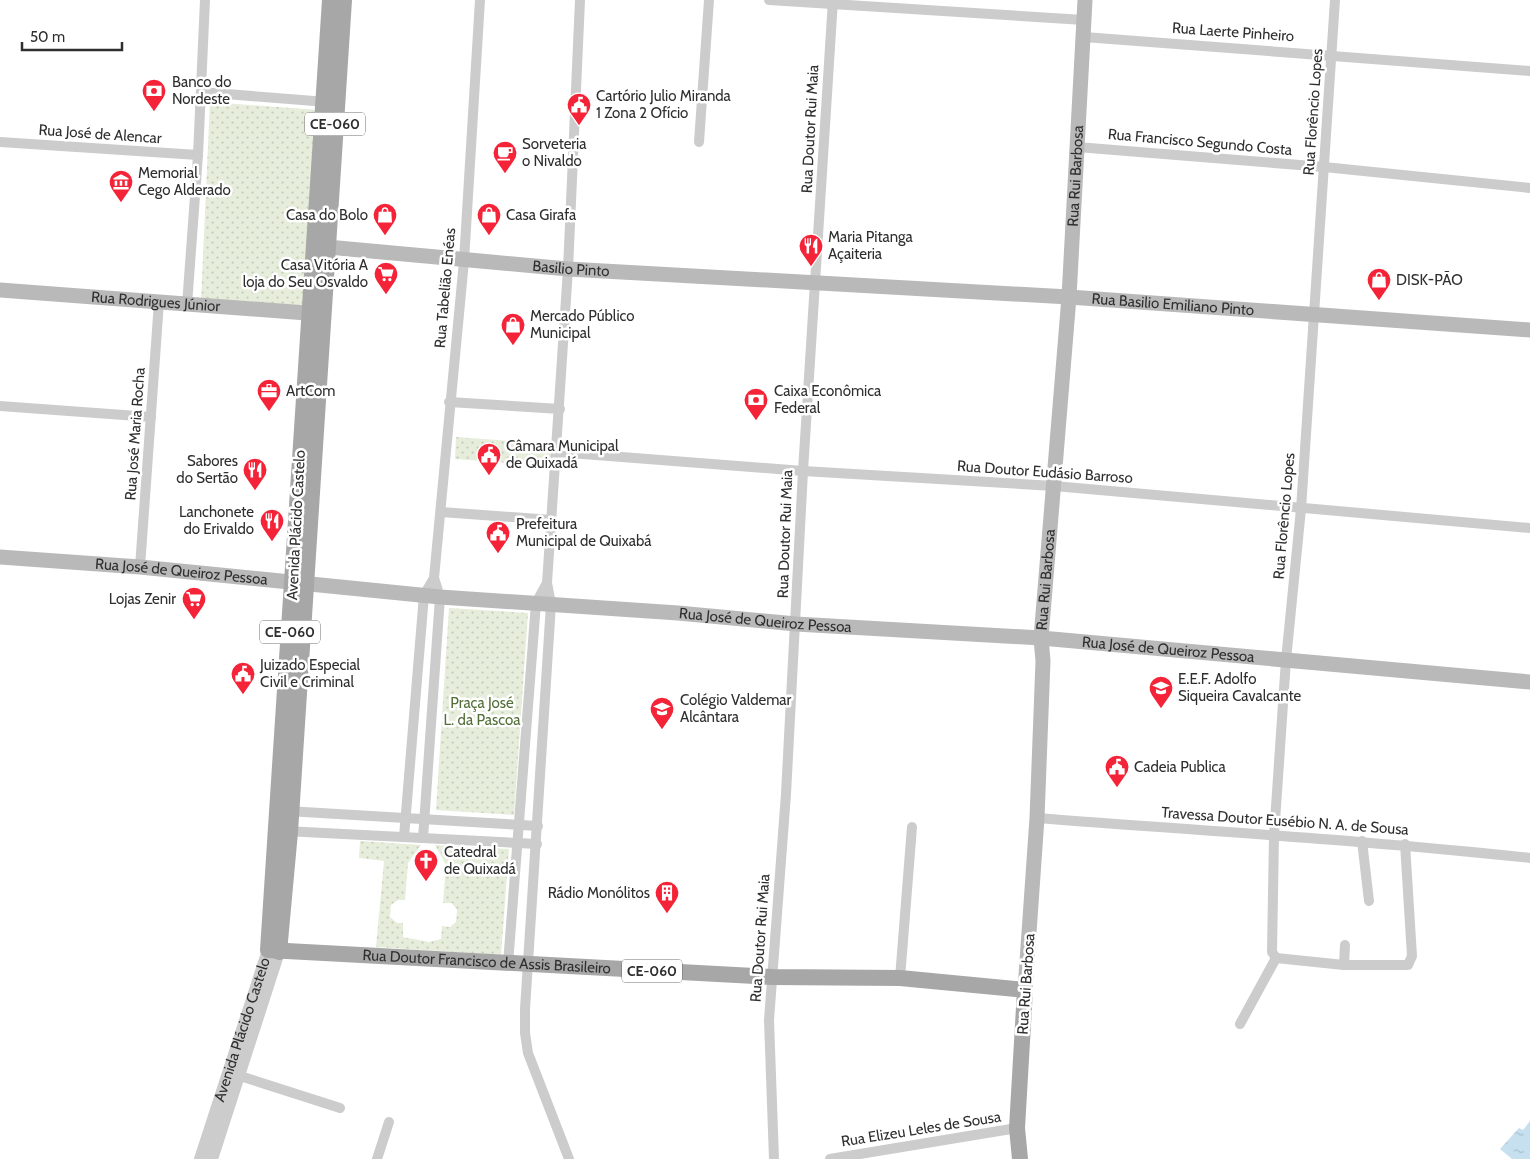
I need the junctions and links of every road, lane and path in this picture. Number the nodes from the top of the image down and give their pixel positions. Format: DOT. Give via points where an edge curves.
graph roads {
  1 [pos="205,0"];
  2 [pos="330,0"];
  3 [pos="344,0"];
  4 [pos="480,0"];
  5 [pos="580,0"];
  6 [pos="709,0"];
  7 [pos="769,0"];
  8 [pos="1085,0"];
  9 [pos="1335,0"];
  10 [pos="832,3"];
  11 [pos="1084,20"];
  12 [pos="1084,37"];
  13 [pos="1332,54"];
  14 [pos="1530,70"];
  15 [pos="201,92"];
  16 [pos="330,102"];
  17 [pos="0,142"];
  18 [pos="699,142"];
  19 [pos="1077,147"];
  20 [pos="198,155"];
  21 [pos="1324,167"];
  22 [pos="1530,188"];
  23 [pos="321,246"];
  24 [pos="464,260"];
  25 [pos="568,269"];
  26 [pos="816,284"];
  27 [pos="0,290"];
  28 [pos="1069,297"];
  29 [pos="159,302"];
  30 [pos="187,305"];
  31 [pos="317,313"];
  32 [pos="1314,315"];
  33 [pos="1530,330"];
  34 [pos="449,402"];
  35 [pos="0,406"];
  36 [pos="560,409"];
  37 [pos="151,416"];
  38 [pos="557,452"];
  39 [pos="803,471"];
  40 [pos="1054,486"];
  41 [pos="1301,509"];
  42 [pos="441,512"];
  43 [pos="552,520"];
  44 [pos="1530,528"];
  45 [pos="0,557"];
  46 [pos="140,567"];
  47 [pos="434,578"];
  48 [pos="299,584"];
  49 [pos="424,595"];
  50 [pos="440,597"];
  51 [pos="544,603"];
  52 [pos="796,624"];
  53 [pos="1041,638"];
  54 [pos="1286,660"];
  55 [pos="1530,682"];
  56 [pos="284,810"];
  57 [pos="405,817"];
  58 [pos="424,818"];
  59 [pos="1038,818"];
  60 [pos="518,825"];
  61 [pos="538,826"];
  62 [pos="912,827"];
  63 [pos="283,831"];
  64 [pos="1274,836"];
  65 [pos="404,837"];
  66 [pos="423,838"];
  67 [pos="1362,840"];
  68 [pos="517,843"];
  69 [pos="537,844"];
  70 [pos="1405,844"];
  71 [pos="1530,858"];
  72 [pos="1369,900"];
  73 [pos="1345,945"];
  74 [pos="274,951"];
  75 [pos="1276,958"];
  76 [pos="508,964"];
  77 [pos="1344,965"];
  78 [pos="529,966"];
  79 [pos="772,976"];
  80 [pos="900,978"];
  81 [pos="1025,990"];
  82 [pos="1240,1024"];
  83 [pos="246,1041"];
  84 [pos="240,1076"];
  85 [pos="340,1108"];
  86 [pos="389,1122"];
  87 [pos="1017,1128"];
  88 [pos="1023,1156"];
  89 [pos="200,1159"];
  90 [pos="212,1159"];
  91 [pos="377,1159"];
  92 [pos="570,1159"];
  93 [pos="774,1159"];
  94 [pos="830,1159"];
  1 -- 15 [label="street"];
  2 -- 16 [label="main road, Avenida Plácido Castelo / CE-060"];
  3 -- 16 [label="main road, Avenida Plácido Castelo / CE-060"];
  4 -- 24 [label="street, Rua Tabelião Enéas"];
  5 -- 25 [label="street"];
  6 -- 18 [label="street"];
  7 -- 10 [label="street"];
  8 -- 11 [label="main road, Rua Rui Barbosa"];
  9 -- 13 [label="street, Rua Florêncio Lopes"];
  10 -- 11 [label="street"];
  10 -- 26 [label="street, Rua Doutor Rui Maia"];
  11 -- 12 [label="main road, Rua Rui Barbosa"];
  12 -- 13 [label="street, Rua Laerte Pinheiro"];
  12 -- 19 [label="main road, Rua Rui Barbosa"];
  13 -- 14 [label="street, Rua Laerte Pinheiro"];
  13 -- 21 [label="street, Rua Florêncio Lopes"];
  15 -- 16 [label="street"];
  15 -- 20 [label="street"];
  16 -- 23 [label="main road, Avenida Plácido Castelo / CE-060"];
  17 -- 20 [label="street, Rua José de Alencar"];
  19 -- 21 [label="street, Rua Francisco Segundo Costa"];
  19 -- 28 [label="main road, Rua Rui Barbosa"];
  20 -- 30 [label="street"];
  21 -- 22 [label="street, Rua Francisco Segundo Costa"];
  21 -- 32 [label="street, Rua Florêncio Lopes"];
  23 -- 24 [label="main road, Basilio Pinto"];
  23 -- 31 [label="main road, Avenida Plácido Castelo / CE-060"];
  24 -- 25 [label="main road, Basilio Pinto"];
  24 -- 34 [label="street, Rua Tabelião Enéas"];
  25 -- 26 [label="main road, Basilio Pinto"];
  25 -- 36 [label="street"];
  26 -- 28 [label="main road, Rua Basilio Emiliano Pinto"];
  26 -- 39 [label="street, Rua Doutor Rui Maia"];
  27 -- 29 [label="main road, Rua Rodrigues Júnior"];
  28 -- 32 [label="main road, Rua Basilio Emiliano Pinto"];
  28 -- 40 [label="main road, Rua Rui Barbosa"];
  29 -- 30 [label="main road, Rua Rodrigues Júnior"];
  29 -- 37 [label="street, Rua José Maria Rocha"];
  30 -- 31 [label="main road, Rua Rodrigues Júnior"];
  31 -- 48 [label="main road, Avenida Plácido Castelo / CE-060"];
  32 -- 33 [label="main road, Rua Basilio Emiliano Pinto"];
  32 -- 41 [label="street, Rua Florêncio Lopes"];
  34 -- 36 [label="street"];
  34 -- 42 [label="street, Rua Tabelião Enéas"];
  35 -- 37 [label="street"];
  36 -- 38 [label="street"];
  37 -- 46 [label="street, Rua José Maria Rocha"];
  38 -- 39 [label="street, Rua Doutor Eudásio Barroso"];
  38 -- 43 [label="street"];
  39 -- 40 [label="street, Rua Doutor Eudásio Barroso"];
  39 -- 52 [label="street, Rua Doutor Rui Maia"];
  40 -- 41 [label="street, Rua Doutor Eudásio Barroso"];
  40 -- 53 [label="main road, Rua Rui Barbosa"];
  41 -- 44 [label="street, Rua Doutor Eudásio Barroso"];
  41 -- 54 [label="street, Rua Florêncio Lopes"];
  42 -- 43 [label="street"];
  42 -- 47 [label="street, Rua Tabelião Enéas"];
  43 -- 51 [label="street"];
  45 -- 46 [label="main road, Rua José de Queiroz Pessoa"];
  46 -- 48 [label="main road, Rua José de Queiroz Pessoa"];
  47 -- 49 [label="street"];
  47 -- 50 [label="street"];
  48 -- 49 [label="main road, Rua José de Queiroz Pessoa"];
  48 -- 56 [label="main road, Avenida Plácido Castelo / CE-060"];
  49 -- 50 [label="main road, Rua José de Queiroz Pessoa"];
  49 -- 57 [label="street"];
  50 -- 51 [label="main road, Rua José de Queiroz Pessoa"];
  50 -- 58 [label="street"];
  51 -- 52 [label="main road, Rua José de Queiroz Pessoa"];
  51 -- 60 [label="street"];
  51 -- 61 [label="street"];
  52 -- 53 [label="main road, Rua José de Queiroz Pessoa"];
  52 -- 79 [label="street, Rua Doutor Rui Maia"];
  53 -- 54 [label="main road, Rua José de Queiroz Pessoa"];
  53 -- 59 [label="main road, Rua Rui Barbosa" via="1043,670"];
  54 -- 55 [label="main road, Rua José de Queiroz Pessoa"];
  54 -- 64 [label="street, Rua Florêncio Lopes"];
  56 -- 57 [label="street"];
  56 -- 63 [label="main road, Avenida Plácido Castelo / CE-060"];
  57 -- 58 [label="street"];
  57 -- 65 [label="street"];
  58 -- 60 [label="street"];
  58 -- 66 [label="street"];
  59 -- 64 [label="street, Travessa Doutor Eusébio N. A. de Sousa"];
  59 -- 81 [label="main road, Rua Rui Barbosa"];
  60 -- 61 [label="street"];
  60 -- 68 [label="street"];
  61 -- 69 [label="street"];
  62 -- 80 [label="street"];
  63 -- 65 [label="street"];
  63 -- 74 [label="main road, Avenida Plácido Castelo / CE-060"];
  64 -- 67 [label="street, Travessa Doutor Eusébio N. A. de Sousa"];
  64 -- 75 [label="street, Rua Florêncio Lopes" via="1272,952"];
  65 -- 66 [label="street"];
  66 -- 68 [label="street"];
  67 -- 70 [label="street, Travessa Doutor Eusébio N. A. de Sousa"];
  67 -- 72 [label="street"];
  68 -- 69 [label="street"];
  68 -- 76 [label="street"];
  69 -- 78 [label="street"];
  70 -- 71 [label="street, Travessa Doutor Eusébio N. A. de Sousa"];
  70 -- 77 [label="street" via="1411,962 1404,967"];
  73 -- 77 [label="street"];
  74 -- 76 [label="main road, Rua Doutor Francisco de Assis Brasileiro / CE-060"];
  74 -- 83 [label="street, Avenida Plácido Castelo"];
  75 -- 77 [label="street"];
  75 -- 82 [label="street"];
  76 -- 78 [label="main road, Rua Doutor Francisco de Assis Brasileiro / CE-060"];
  78 -- 79 [label="main road, Rua Doutor Francisco de Assis Brasileiro / CE-060"];
  78 -- 92 [label="street" via="525,1009 528,1053"];
  79 -- 80 [label="main road, Rua Doutor Francisco de Assis Brasileiro / CE-060"];
  79 -- 93 [label="street, Rua Doutor Rui Maia" via="769,1054"];
  80 -- 81 [label="main road, Rua Doutor Francisco de Assis Brasileiro / CE-060"];
  81 -- 87 [label="main road, Rua Rui Barbosa"];
  83 -- 84 [label="street, Avenida Plácido Castelo"];
  83 -- 89 [label="street, Avenida Plácido Castelo"];
  84 -- 85 [label="street"];
  84 -- 90 [label="street, Avenida Plácido Castelo"];
  86 -- 91 [label="street"];
  87 -- 88 [label="main road, Rua Rui Barbosa"];
  87 -- 94 [label="street, Rua Elizeu Leles de Sousa"];
}
